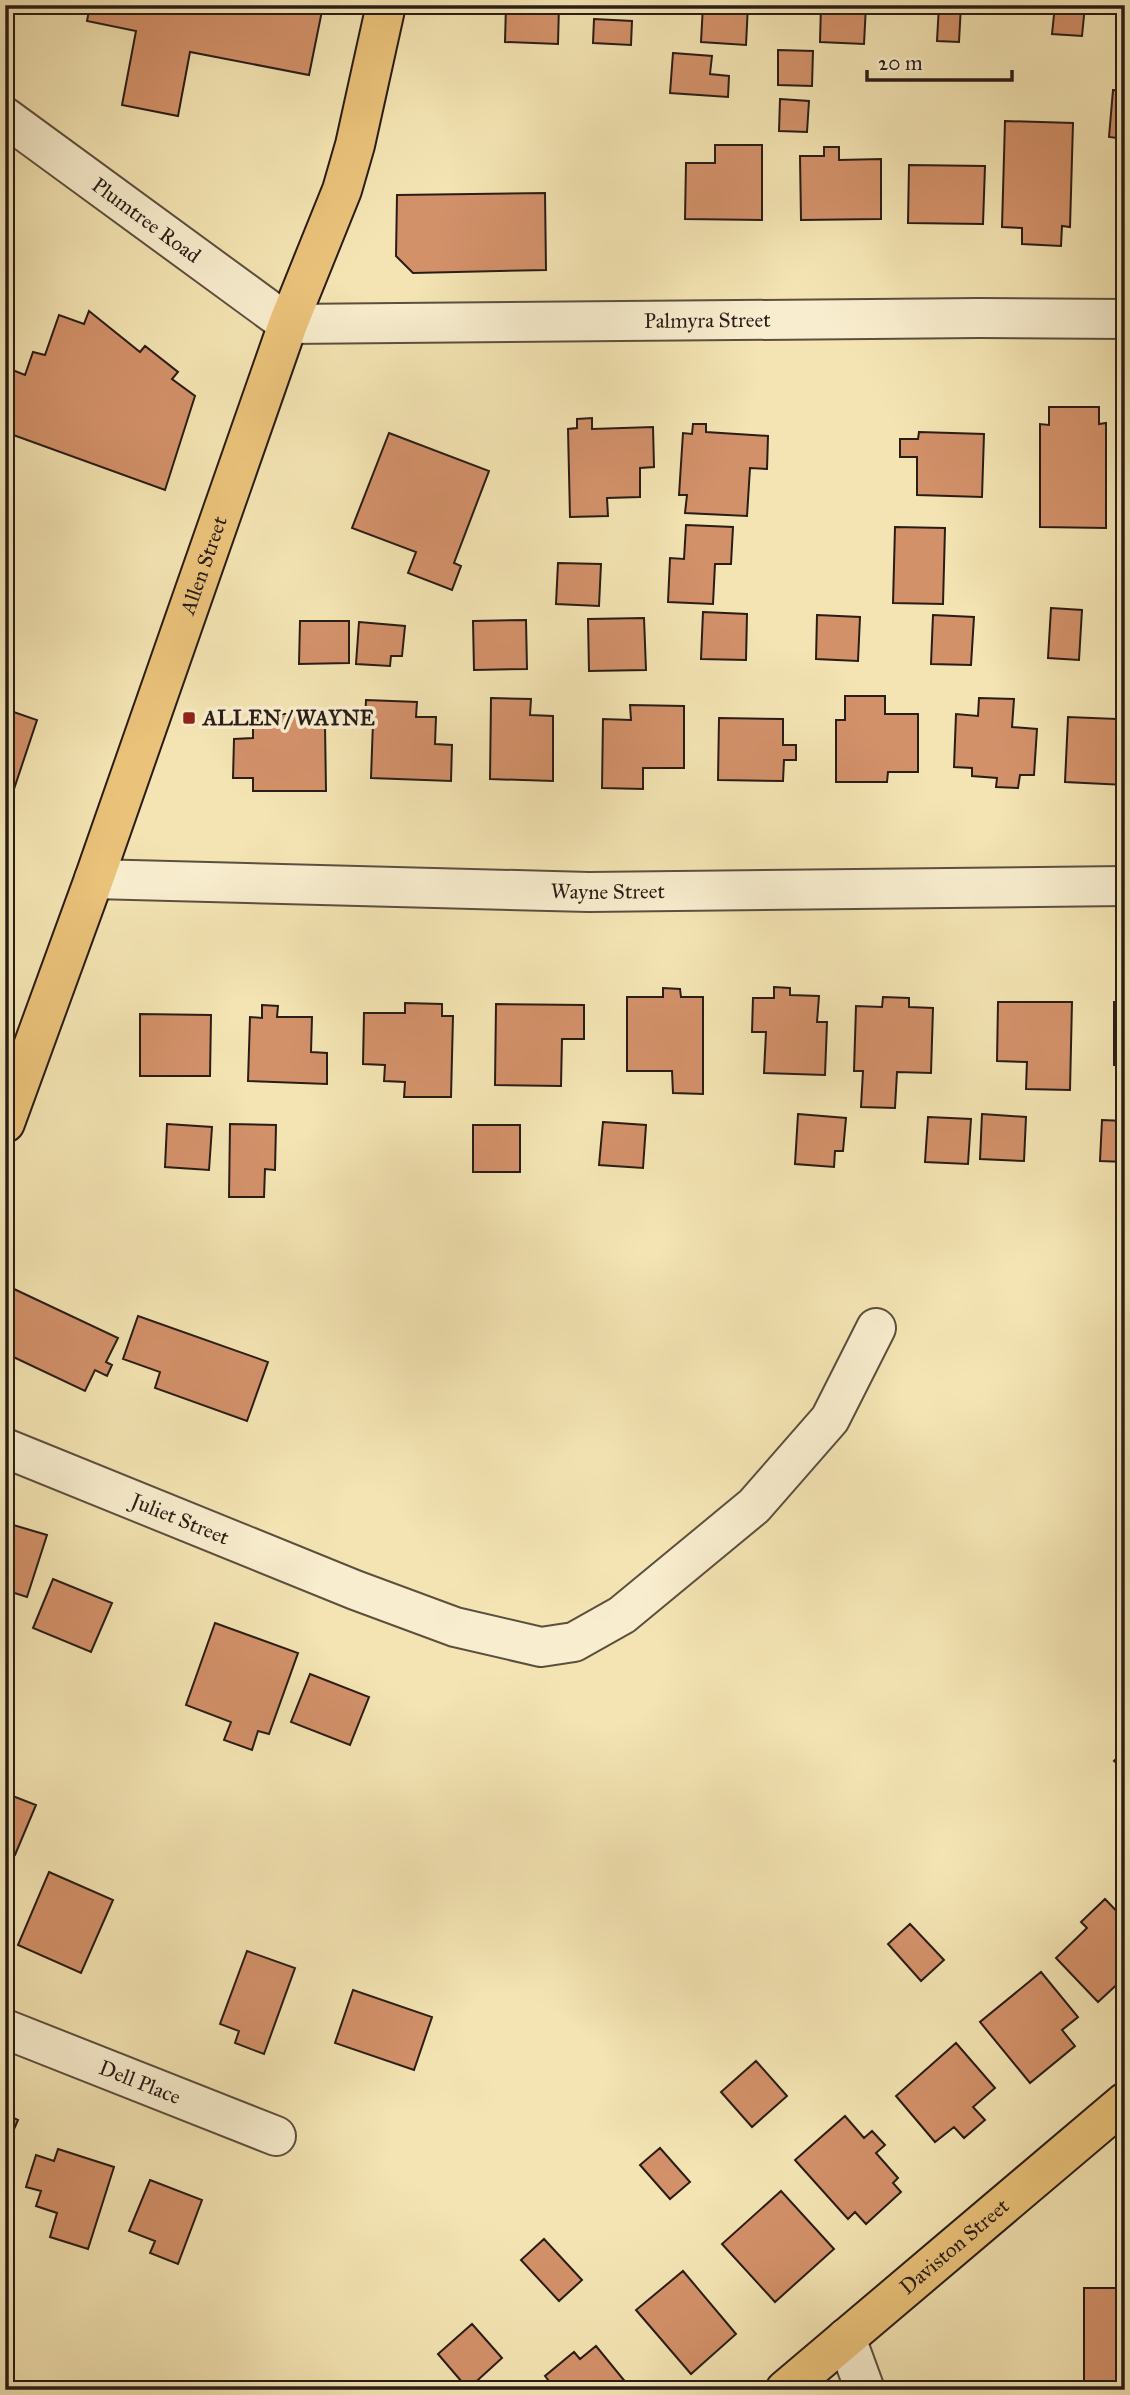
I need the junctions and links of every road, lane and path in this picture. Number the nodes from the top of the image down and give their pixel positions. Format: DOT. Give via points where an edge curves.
graph roads {
  1 [pos="386,5"];
  2 [pos="5,117"];
  3 [pos="1125,319"];
  4 [pos="288,324"];
  5 [pos="94,879"];
  6 [pos="1125,887"];
  7 [pos="5,1123"];
  8 [pos="876,1328"];
  9 [pos="5,1448"];
  10 [pos="5,2029"];
  11 [pos="1125,2102"];
  12 [pos="276,2136"];
  13 [pos="846,2338"];
  14 [pos="785,2390"];
  15 [pos="865,2390"];
  1 -- 4 [label="main road, Allen Street" via="342,190"];
  2 -- 4 [label="street, Plumtree Road"];
  3 -- 4 [label="street, Palmyra Street"];
  4 -- 5 [label="main road, Allen Street"];
  5 -- 6 [label="street, Wayne Street" via="589,891"];
  5 -- 7 [label="main road, Allen Street"];
  8 -- 9 [label="street, Juliet Street" via="830,1419 754,1506 622,1615 574,1642 541,1647 455,1627 355,1590"];
  10 -- 12 [label="street, Dell Place"];
  11 -- 13 [label="main road, Daviston Street"];
  13 -- 14 [label="main road, Daviston Street"];
  13 -- 15 [label="street"];
}
